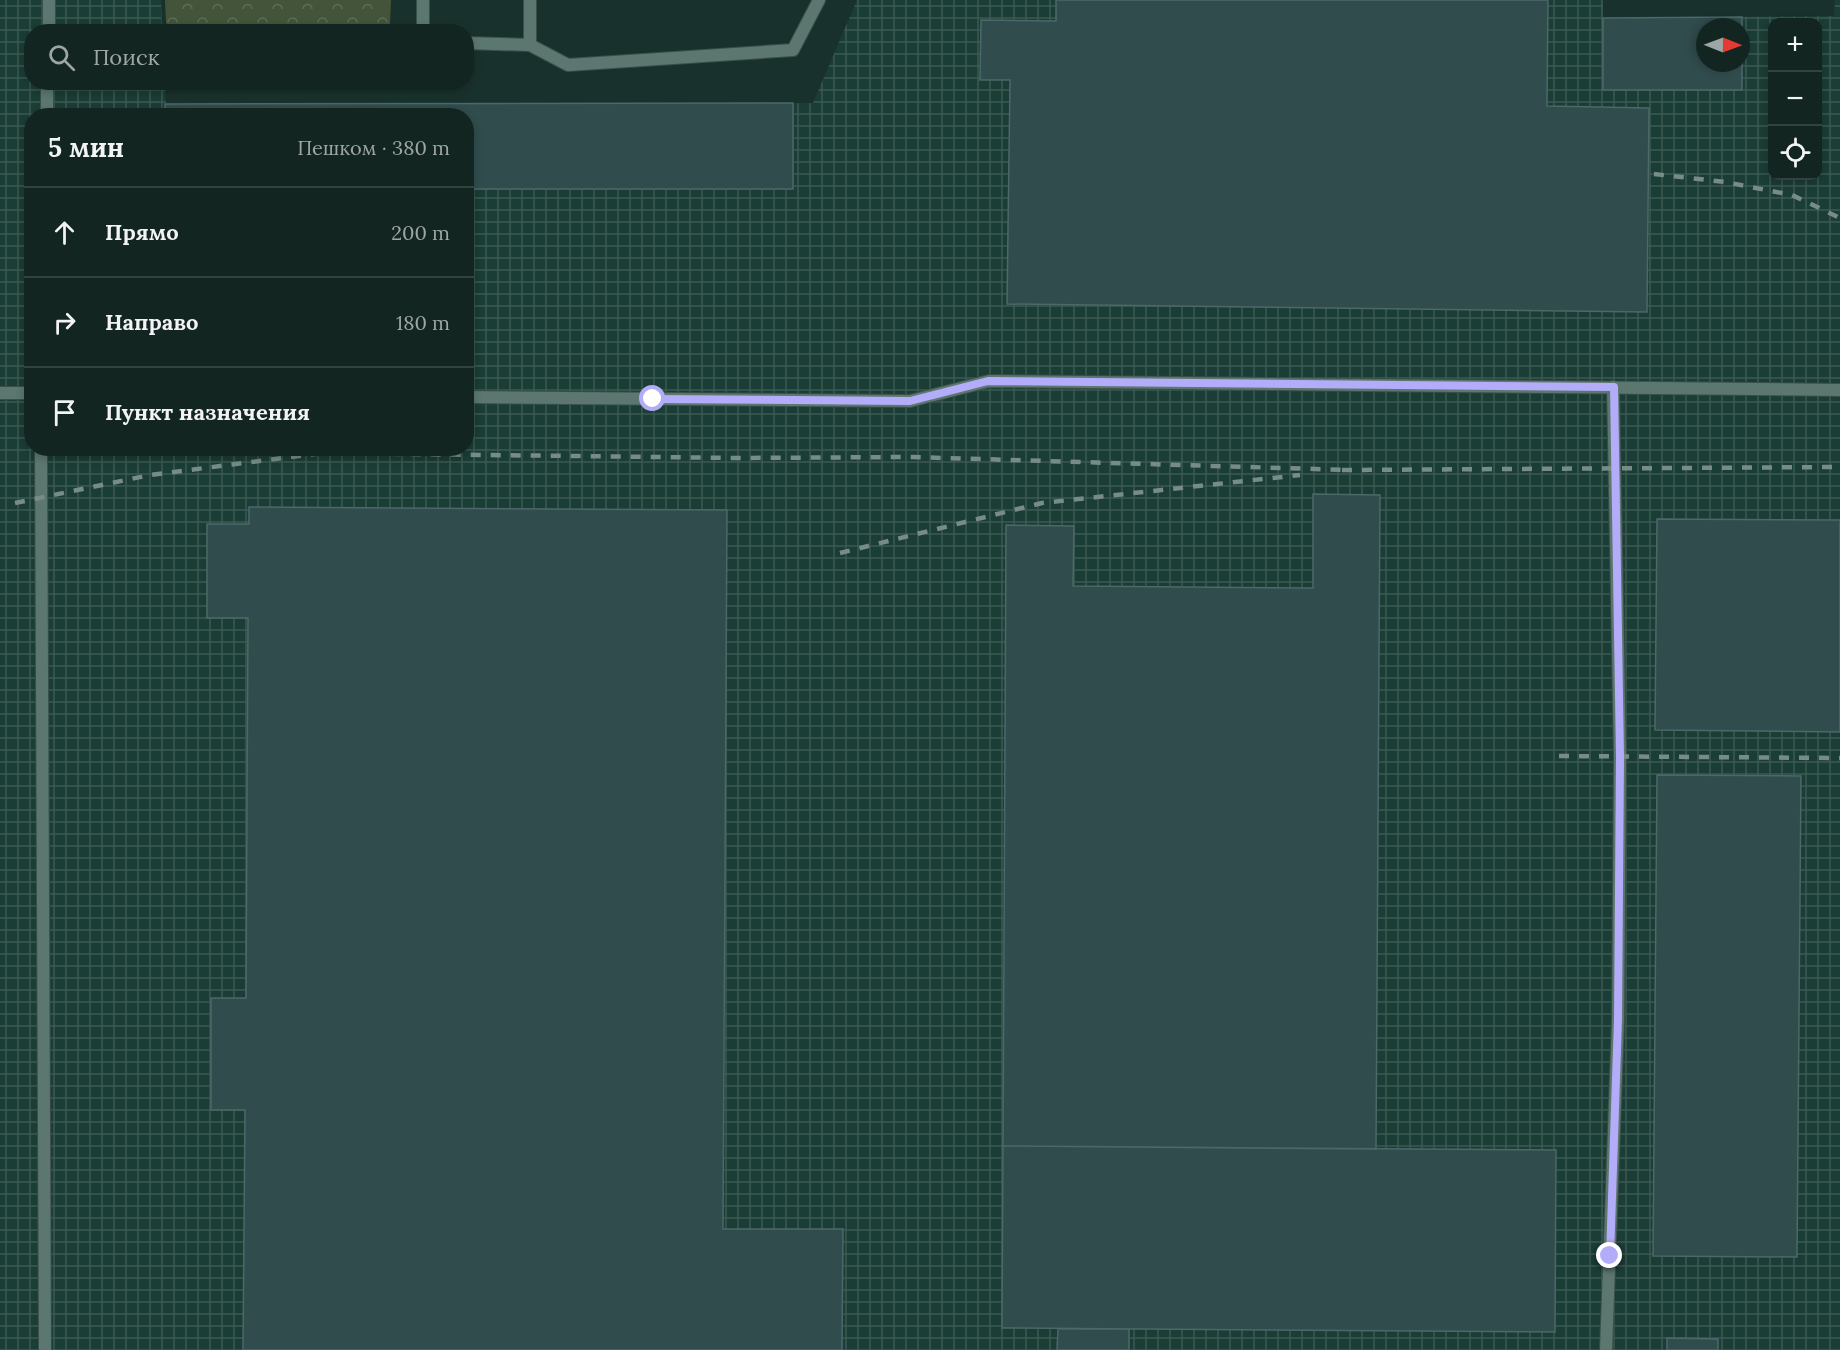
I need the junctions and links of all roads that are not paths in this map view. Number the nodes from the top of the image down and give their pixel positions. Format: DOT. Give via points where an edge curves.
graph roads {
  1 [pos="49,0"];
  2 [pos="423,0"];
  3 [pos="530,0"];
  4 [pos="819,0"];
  5 [pos="48,24"];
  6 [pos="423,24"];
  7 [pos="474,43"];
  8 [pos="530,45"];
  9 [pos="47,90"];
  10 [pos="47,108"];
  11 [pos="1614,387"];
  12 [pos="1840,390"];
  13 [pos="0,393"];
  14 [pos="24,393"];
  15 [pos="474,397"];
  16 [pos="41,456"];
  17 [pos="45,1350"];
  18 [pos="1606,1350"];
  1 -- 5 [label="lane"];
  2 -- 6 [label="lane"];
  3 -- 8 [label="lane"];
  4 -- 8 [label="lane" via="792,50 568,65"];
  7 -- 8 [label="lane"];
  9 -- 10 [label="lane"];
  11 -- 12 [label="lane"];
  11 -- 15 [label="lane" via="988,381 910,401"];
  11 -- 18 [label="lane" via="1620,757 1618,1020"];
  13 -- 14 [label="lane"];
  16 -- 17 [label="lane"];
}
